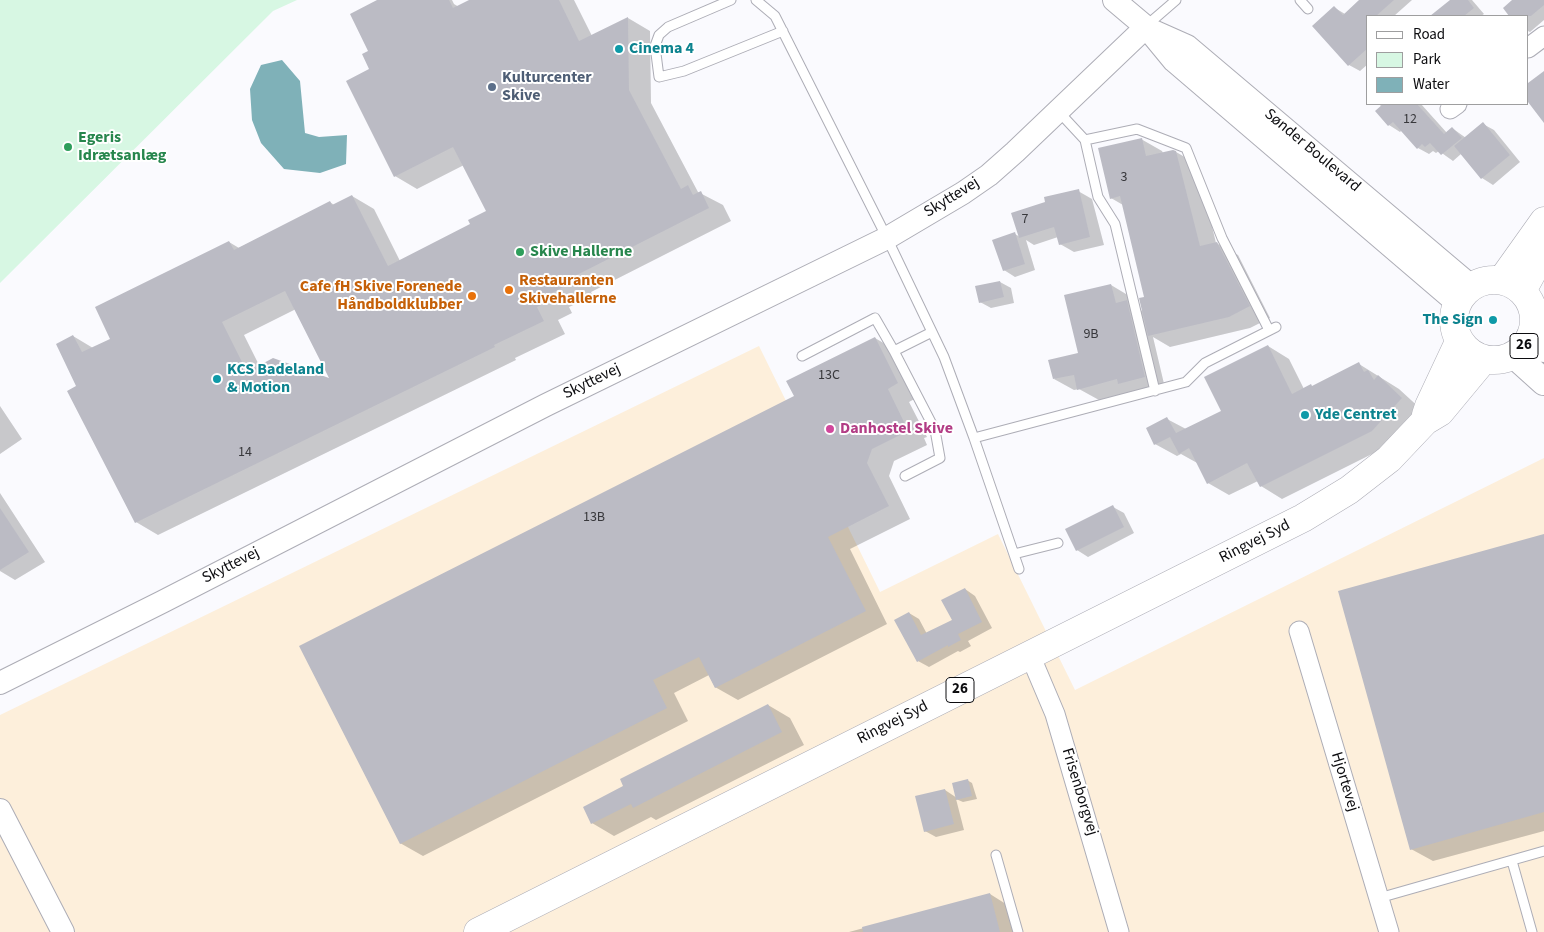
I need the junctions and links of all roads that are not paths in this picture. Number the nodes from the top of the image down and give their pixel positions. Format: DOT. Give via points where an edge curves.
graph roads {
  1 [pos="731,0"];
  2 [pos="756,0"];
  3 [pos="1114,0"];
  4 [pos="1176,0"];
  5 [pos="1300,0"];
  6 [pos="1308,9"];
  7 [pos="1146,27"];
  8 [pos="783,31"];
  9 [pos="1544,36"];
  10 [pos="1529,47"];
  11 [pos="1058,111"];
  12 [pos="1085,140"];
  13 [pos="1544,221"];
  14 [pos="887,238"];
  15 [pos="1544,251"];
  16 [pos="1512,286"];
  17 [pos="1464,294"];
  18 [pos="932,332"];
  19 [pos="1459,342"];
  20 [pos="1529,347"];
  21 [pos="894,351"];
  22 [pos="802,356"];
  23 [pos="1484,359"];
  24 [pos="1544,382"];
  25 [pos="1154,390"];
  26 [pos="1425,421"];
  27 [pos="974,438"];
  28 [pos="905,476"];
  29 [pos="1058,543"];
  30 [pos="1014,554"];
  31 [pos="1019,569"];
  32 [pos="1299,631"];
  33 [pos="1030,655"];
  34 [pos="0,683"];
  35 [pos="0,810"];
  36 [pos="1544,852"];
  37 [pos="996,855"];
  38 [pos="1512,860"];
  39 [pos="1378,898"];
  40 [pos="63,932"];
  41 [pos="478,932"];
  42 [pos="1018,932"];
  43 [pos="1119,932"];
  44 [pos="1389,932"];
  45 [pos="1532,932"];
  1 -- 8 [label="lane" via="668,27 658,35 655,46 658,77 684,71"];
  2 -- 8 [label="lane" via="775,16"];
  3 -- 7 [label="street, Sønder Boulevard"];
  4 -- 7 [label="lane"];
  5 -- 6 [label="lane"];
  7 -- 11 [label="street, Skyttevej"];
  7 -- 17 [label="street, Sønder Boulevard" via="1174,61"];
  8 -- 14 [label="lane"];
  9 -- 10 [label="street"];
  11 -- 12 [label="lane"];
  11 -- 14 [label="street, Skyttevej" via="989,175"];
  12 -- 25 [label="lane" via="1098,197 1115,224"];
  12 -- 25 [label="lane" via="1137,129 1186,148 1222,238 1272,328 1204,363 1186,382"];
  13 -- 16 [label="main road"];
  14 -- 18 [label="lane"];
  14 -- 34 [label="street, Skyttevej" via="546,405"];
  15 -- 16 [label="main road"];
  16 -- 17 [label="main road" via="1492,280 1481,281"];
  16 -- 20 [label="main road, 26" via="1531,304 1534,320"];
  17 -- 19 [label="main road" via="1453,322"];
  18 -- 21 [label="lane"];
  18 -- 27 [label="lane"];
  19 -- 23 [label="main road" via="1466,350"];
  19 -- 26 [label="main road, Ringvej Syd / 26"];
  20 -- 23 [label="main road, 26" via="1494,360"];
  20 -- 24 [label="main road"];
  21 -- 22 [label="lane" via="875,318"];
  21 -- 28 [label="lane" via="935,430 940,458"];
  23 -- 26 [label="main road, Ringvej Syd / 26" via="1440,412"];
  25 -- 27 [label="lane"];
  26 -- 33 [label="main road, Ringvej Syd / 26" via="1389,459 1349,490 1303,518"];
  27 -- 30 [label="lane"];
  29 -- 30 [label="lane"];
  30 -- 31 [label="lane"];
  32 -- 39 [label="street, Hjortevej"];
  33 -- 41 [label="main road, Ringvej Syd / 26"];
  33 -- 43 [label="street, Frisenborgvej" via="1055,714"];
  35 -- 40 [label="street"];
  36 -- 38 [label="lane"];
  37 -- 42 [label="lane"];
  38 -- 39 [label="lane"];
  38 -- 45 [label="lane"];
  39 -- 44 [label="street, Hjortevej"];
}
